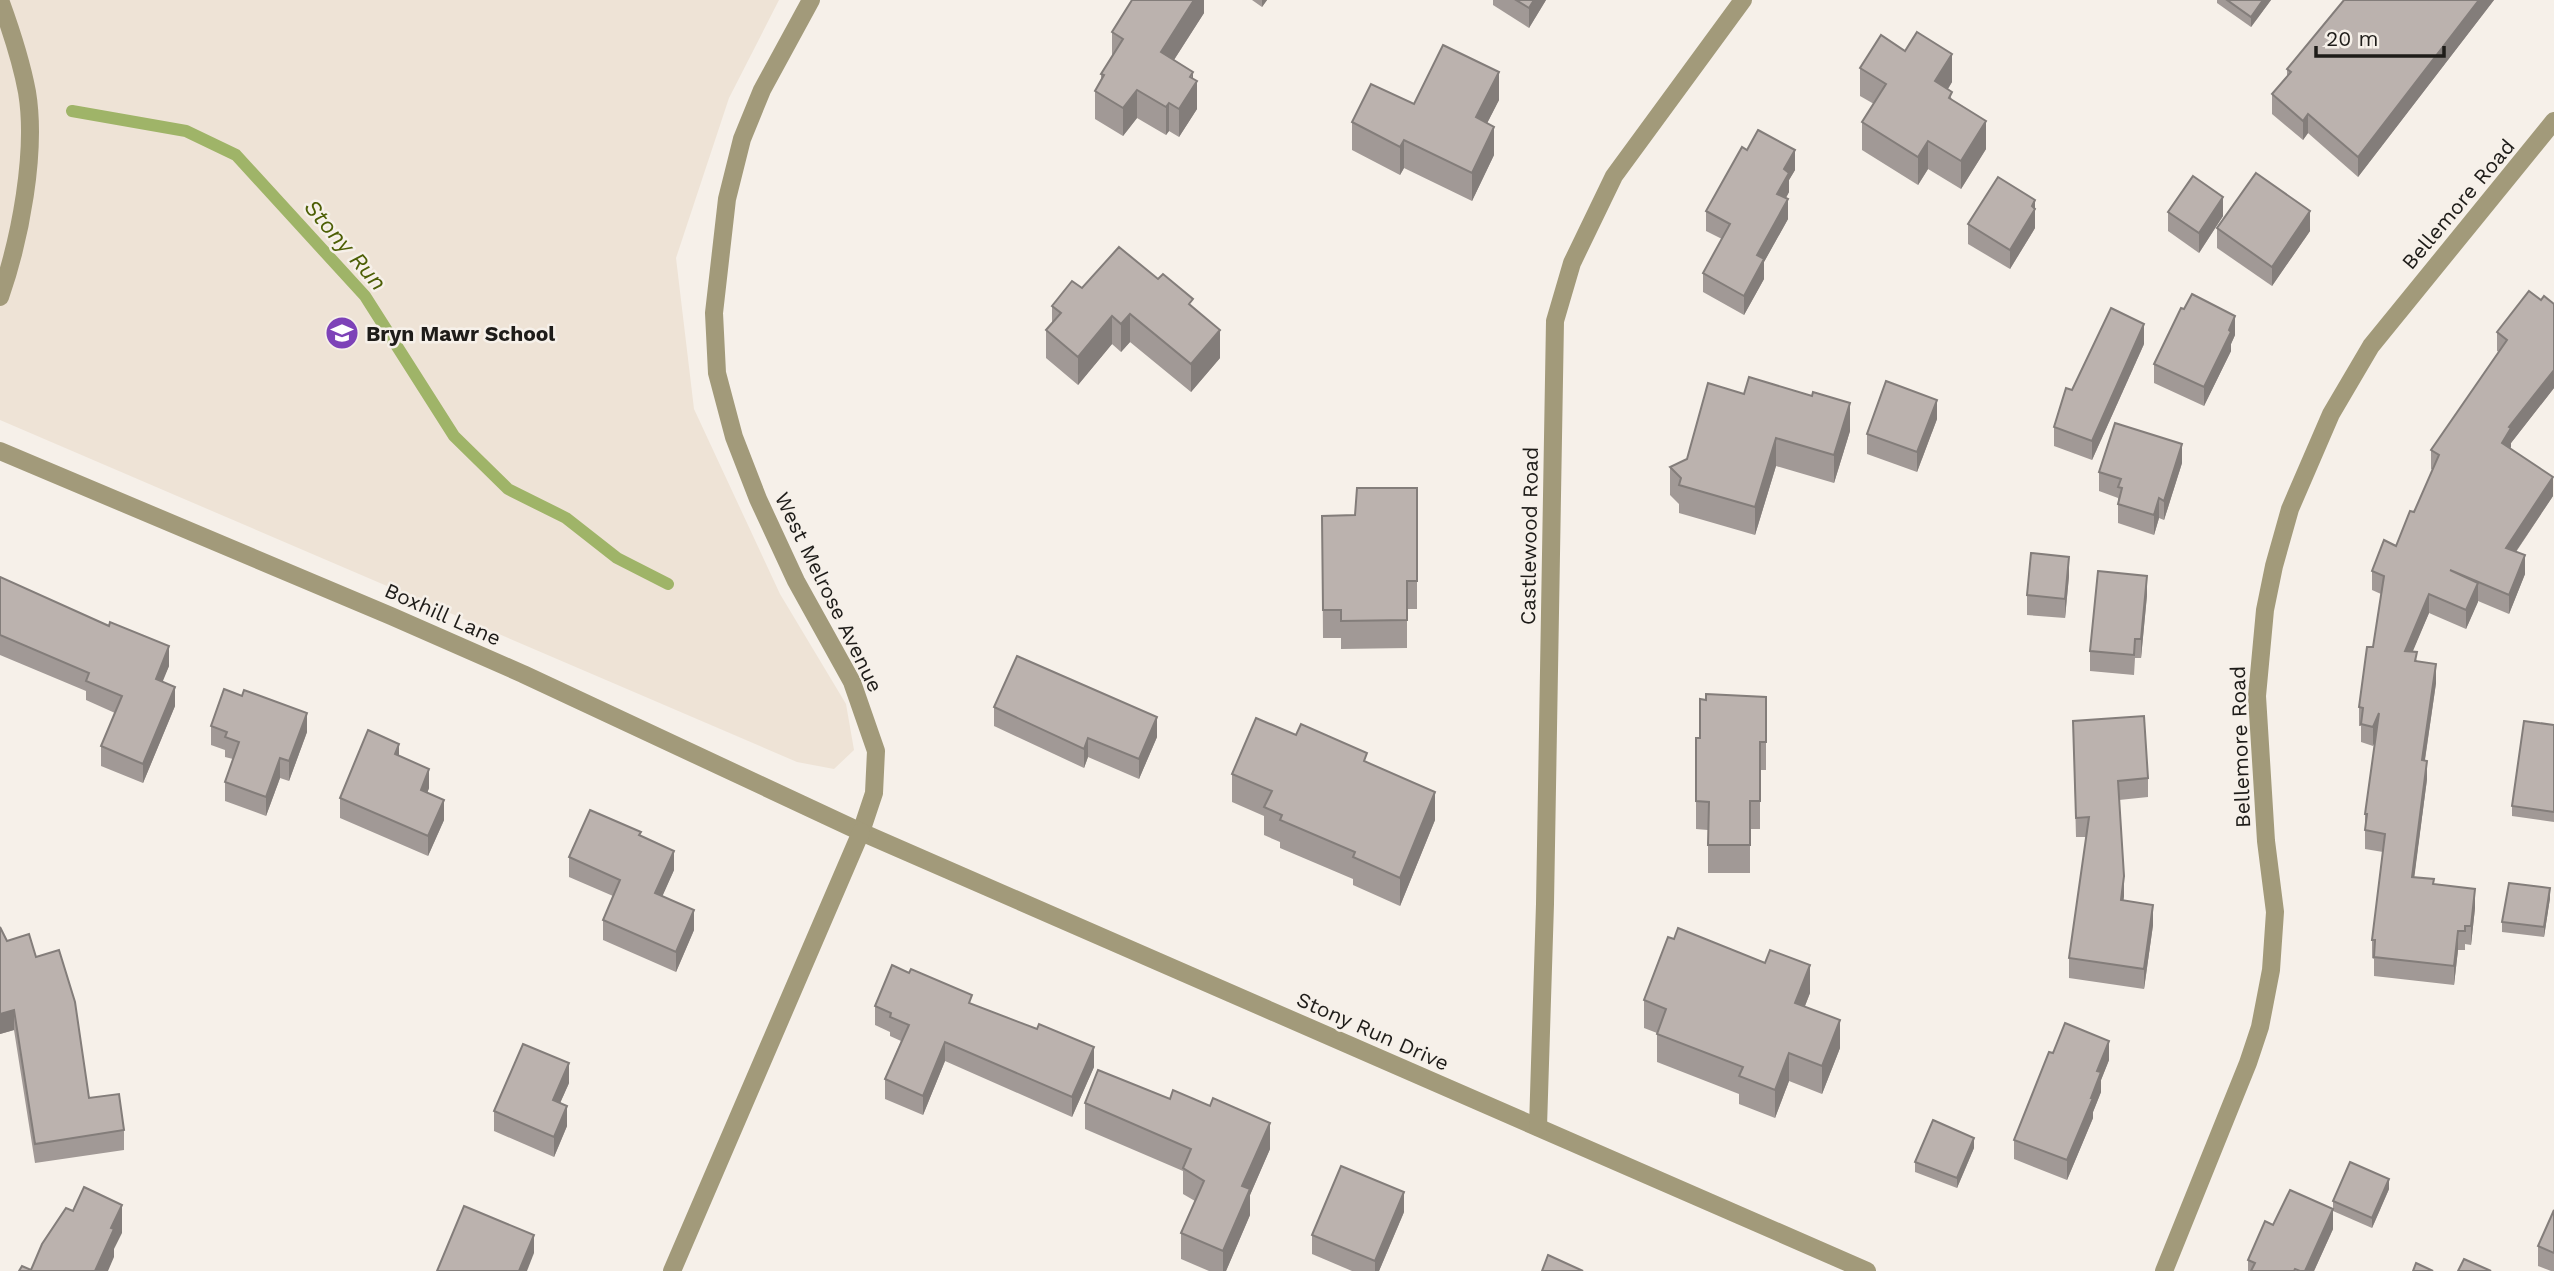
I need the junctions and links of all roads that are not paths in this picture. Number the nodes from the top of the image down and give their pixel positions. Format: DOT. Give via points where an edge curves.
graph roads {
  1 [pos="0,0"];
  2 [pos="811,0"];
  3 [pos="1743,0"];
  4 [pos="2554,121"];
  5 [pos="0,298"];
  6 [pos="0,451"];
  7 [pos="861,832"];
  8 [pos="1538,1127"];
  9 [pos="672,1271"];
  10 [pos="1867,1271"];
  11 [pos="2164,1271"];
  1 -- 5 [label="street" via="27,95 29,153 19,224"];
  2 -- 7 [label="street, West Melrose Avenue" via="762,90 742,139 727,199 714,313 717,373 758,499 796,582 852,682 876,751 874,793"];
  3 -- 8 [label="street, Castlewood Road" via="1614,176 1572,263 1555,321"];
  4 -- 11 [label="street, Bellemore Road" via="2371,345 2331,414 2290,509 2265,610 2257,696 2275,912 2271,970 2248,1063"];
  6 -- 7 [label="street, Boxhill Lane" via="511,669"];
  7 -- 8 [label="street, Stony Run Drive"];
  7 -- 9 [label="street, West Melrose Avenue"];
  8 -- 10 [label="street, Stony Run Drive"];
}
